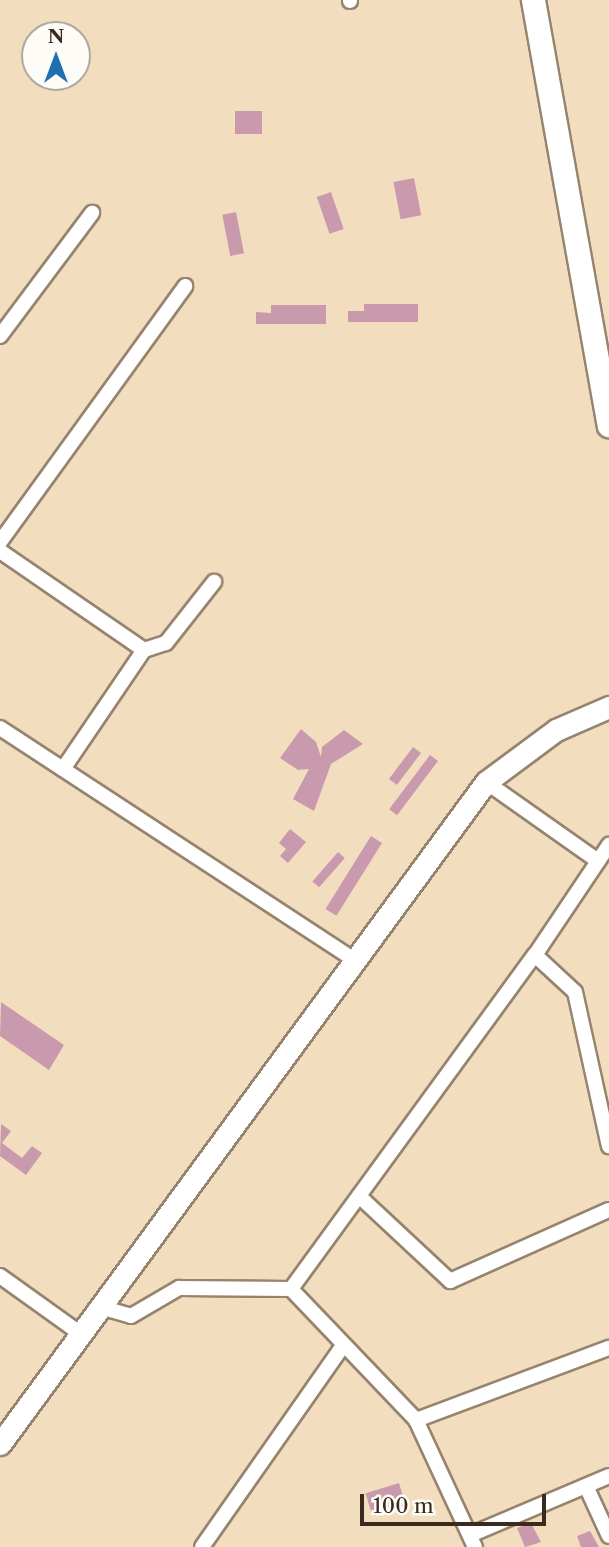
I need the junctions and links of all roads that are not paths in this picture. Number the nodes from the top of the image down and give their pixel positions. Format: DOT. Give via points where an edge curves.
graph roads {
  1 [pos="533,0"];
  2 [pos="92,213"];
  3 [pos="185,286"];
  4 [pos="0,337"];
  5 [pos="609,425"];
  6 [pos="0,542"];
  7 [pos="0,551"];
  8 [pos="214,582"];
  9 [pos="144,650"];
  10 [pos="609,707"];
  11 [pos="0,728"];
  12 [pos="63,769"];
  13 [pos="486,782"];
  14 [pos="609,845"];
  15 [pos="598,861"];
  16 [pos="536,955"];
  17 [pos="355,960"];
  18 [pos="609,1146"];
  19 [pos="359,1196"];
  20 [pos="609,1210"];
  21 [pos="0,1276"];
  22 [pos="291,1289"];
  23 [pos="100,1307"];
  24 [pos="81,1334"];
  25 [pos="342,1347"];
  26 [pos="609,1348"];
  27 [pos="416,1420"];
  28 [pos="0,1444"];
  29 [pos="609,1476"];
  30 [pos="586,1486"];
  31 [pos="609,1536"];
  32 [pos="472,1541"];
  33 [pos="202,1547"];
  1 -- 5 [label="main road"];
  2 -- 4 [label="street"];
  3 -- 6 [label="street"];
  7 -- 9 [label="street"];
  8 -- 9 [label="street" via="166,643"];
  9 -- 12 [label="street"];
  10 -- 13 [label="street" via="548,736"];
  11 -- 12 [label="street"];
  12 -- 17 [label="street"];
  13 -- 15 [label="street"];
  13 -- 17 [label="street"];
  14 -- 15 [label="street"];
  15 -- 16 [label="street"];
  16 -- 18 [label="street" via="575,992"];
  16 -- 19 [label="street"];
  17 -- 23 [label="street"];
  19 -- 20 [label="street" via="450,1280"];
  19 -- 22 [label="street"];
  21 -- 24 [label="street"];
  22 -- 23 [label="street" via="179,1288 131,1316"];
  22 -- 25 [label="street"];
  23 -- 24 [label="street"];
  24 -- 28 [label="street"];
  25 -- 27 [label="street"];
  25 -- 33 [label="street"];
  26 -- 27 [label="street"];
  27 -- 32 [label="street"];
  29 -- 30 [label="street"];
  30 -- 31 [label="street"];
  30 -- 32 [label="street"];
}
